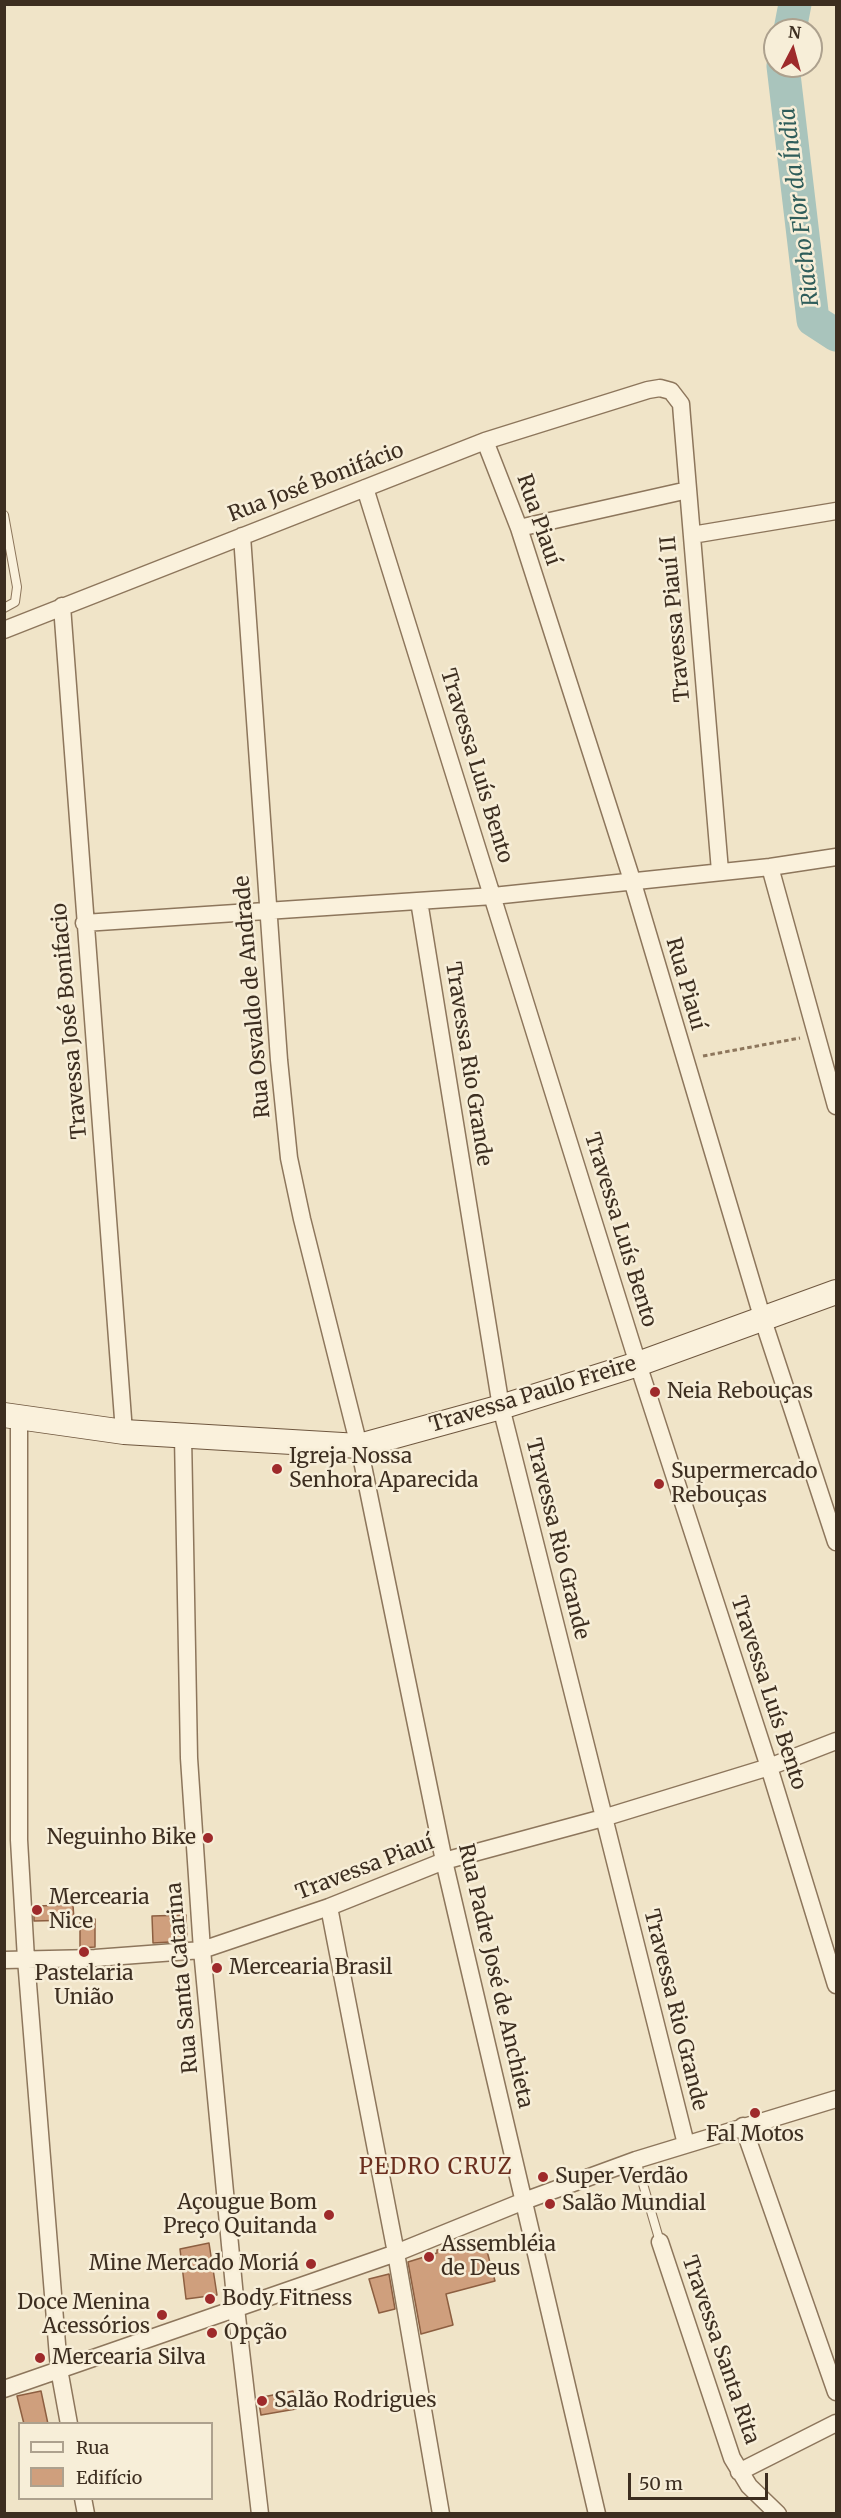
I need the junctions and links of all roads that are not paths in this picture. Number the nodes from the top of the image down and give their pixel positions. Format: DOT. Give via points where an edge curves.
graph roads {
  1 [pos="648,390"];
  2 [pos="485,441"];
  3 [pos="365,488"];
  4 [pos="688,490"];
  5 [pos="837,511"];
  6 [pos="4,515"];
  7 [pos="519,528"];
  8 [pos="692,535"];
  9 [pos="242,536"];
  10 [pos="62,606"];
  11 [pos="4,608"];
  12 [pos="4,630"];
  13 [pos="837,858"];
  14 [pos="770,867"];
  15 [pos="720,871"];
  16 [pos="632,880"];
  17 [pos="494,896"];
  18 [pos="418,901"];
  19 [pos="268,912"];
  20 [pos="84,923"];
  21 [pos="830,1063"];
  22 [pos="837,1106"];
  23 [pos="837,1292"];
  24 [pos="763,1320"];
  25 [pos="638,1364"];
  26 [pos="501,1407"];
  27 [pos="12,1416"];
  28 [pos="124,1432"];
  29 [pos="183,1436"];
  30 [pos="359,1446"];
  31 [pos="837,1542"];
  32 [pos="837,1741"];
  33 [pos="769,1767"];
  34 [pos="603,1818"];
  35 [pos="444,1861"];
  36 [pos="329,1906"];
  37 [pos="202,1950"];
  38 [pos="26,1959"];
  39 [pos="4,1960"];
  40 [pos="837,1985"];
  41 [pos="837,2099"];
  42 [pos="743,2126"];
  43 [pos="686,2144"];
  44 [pos="636,2160"];
  45 [pos="524,2201"];
  46 [pos="660,2242"];
  47 [pos="396,2253"];
  48 [pos="236,2308"];
  49 [pos="59,2368"];
  50 [pos="4,2389"];
  51 [pos="837,2392"];
  52 [pos="69,2422"];
  53 [pos="837,2422"];
  54 [pos="739,2472"];
  55 [pos="260,2514"];
  56 [pos="441,2514"];
  57 [pos="597,2514"];
  58 [pos="778,2514"];
  1 -- 2 [label="street, Rua José Bonifácio"];
  1 -- 4 [label="street, Travessa Piauí II" via="671,391 681,404"];
  2 -- 3 [label="street, Rua José Bonifácio"];
  2 -- 7 [label="street, Rua Piauí"];
  3 -- 9 [label="street, Rua José Bonifácio"];
  3 -- 17 [label="street, Travessa Luís Bento"];
  4 -- 7 [label="street"];
  4 -- 8 [label="street, Travessa Piauí II"];
  5 -- 8 [label="street"];
  6 -- 11 [label="lane" via="17,587 15,602"];
  7 -- 16 [label="street, Rua Piauí"];
  8 -- 15 [label="street, Travessa Piauí II"];
  9 -- 10 [label="street, Rua José Bonifácio"];
  9 -- 19 [label="street, Rua Osvaldo de Andrade"];
  10 -- 12 [label="street, Rua José Bonifácio"];
  10 -- 20 [label="street, Travessa José Bonifacio"];
  13 -- 14 [label="street"];
  14 -- 15 [label="street"];
  14 -- 21 [label="street" via="816,1035"];
  15 -- 16 [label="street"];
  16 -- 17 [label="street"];
  16 -- 24 [label="street, Rua Piauí"];
  17 -- 18 [label="street"];
  17 -- 25 [label="street, Travessa Luís Bento"];
  18 -- 19 [label="street"];
  18 -- 26 [label="street, Travessa Rio Grande"];
  19 -- 20 [label="street"];
  19 -- 30 [label="street, Rua Osvaldo de Andrade" via="290,1158"];
  20 -- 28 [label="street, Travessa José Bonifacio"];
  21 -- 22 [label="street"];
  23 -- 24 [label="street, Travessa Paulo Freire"];
  24 -- 25 [label="street, Travessa Paulo Freire"];
  24 -- 31 [label="street, Rua Piauí"];
  25 -- 26 [label="street, Travessa Paulo Freire"];
  25 -- 33 [label="street, Travessa Luís Bento"];
  26 -- 30 [label="street, Travessa Paulo Freire"];
  26 -- 34 [label="street, Travessa Rio Grande"];
  27 -- 28 [label="street, Travessa Paulo Freire"];
  27 -- 38 [label="street" via="19,1840"];
  28 -- 29 [label="street, Travessa Paulo Freire"];
  29 -- 30 [label="street, Travessa Paulo Freire"];
  29 -- 37 [label="street, Rua Santa Catarina" via="189,1758"];
  30 -- 35 [label="street, Rua Padre José de Anchieta"];
  32 -- 33 [label="street, Travessa Piauí"];
  33 -- 34 [label="street, Travessa Piauí"];
  33 -- 40 [label="street, Travessa Luís Bento"];
  34 -- 35 [label="street, Travessa Piauí"];
  34 -- 43 [label="street, Travessa Rio Grande"];
  35 -- 36 [label="street, Travessa Piauí"];
  35 -- 45 [label="street, Rua Padre José de Anchieta"];
  36 -- 37 [label="street, Travessa Piauí"];
  36 -- 47 [label="street"];
  37 -- 38 [label="street, Travessa Piauí"];
  37 -- 48 [label="street, Rua Santa Catarina"];
  38 -- 39 [label="street, Travessa Piauí"];
  38 -- 49 [label="street"];
  41 -- 42 [label="street"];
  42 -- 43 [label="street"];
  42 -- 51 [label="street"];
  43 -- 44 [label="street"];
  44 -- 45 [label="street"];
  44 -- 46 [label="lane"];
  45 -- 47 [label="street"];
  45 -- 57 [label="street, Rua Padre José de Anchieta"];
  46 -- 54 [label="street, Travessa Santa Rita"];
  47 -- 48 [label="street"];
  47 -- 56 [label="street"];
  48 -- 49 [label="street"];
  48 -- 55 [label="street, Rua Santa Catarina"];
  49 -- 50 [label="street"];
  49 -- 52 [label="street"];
  53 -- 54 [label="street, Travessa Santa Rita"];
  54 -- 58 [label="street, Travessa Santa Rita"];
}
